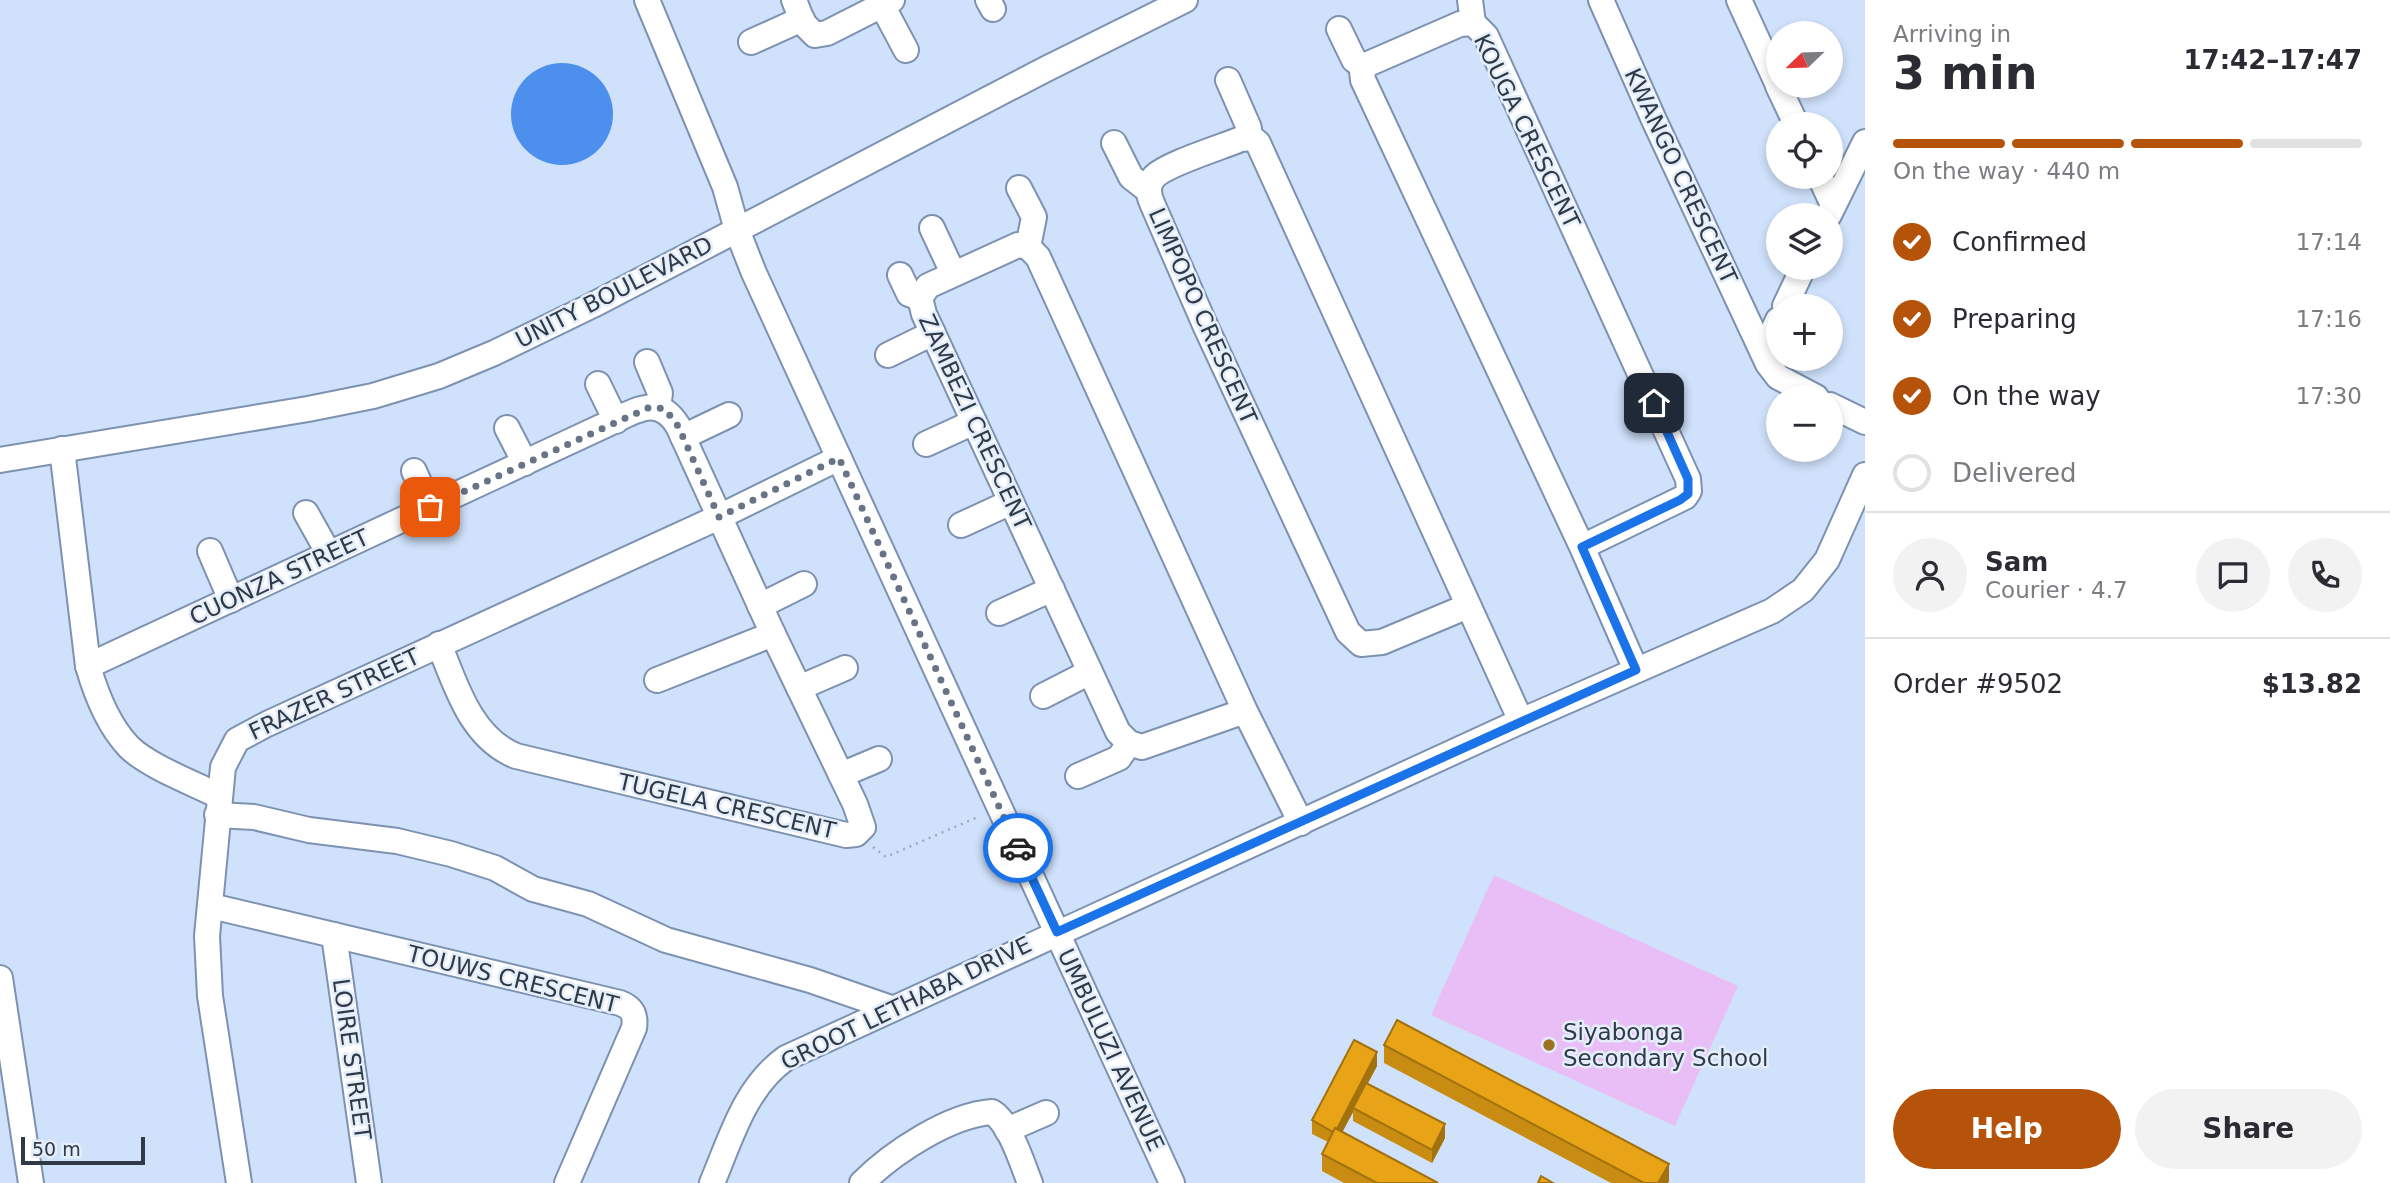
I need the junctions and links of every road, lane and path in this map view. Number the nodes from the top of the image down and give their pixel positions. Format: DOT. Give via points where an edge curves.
graph roads {
  1 [pos="647,0"];
  2 [pos="1185,0"];
  3 [pos="1601,0"];
  4 [pos="1739,0"];
  5 [pos="887,3"];
  6 [pos="1472,11"];
  7 [pos="802,18"];
  8 [pos="1339,29"];
  9 [pos="751,42"];
  10 [pos="906,50"];
  11 [pos="1766,59"];
  12 [pos="1364,67"];
  13 [pos="1228,80"];
  14 [pos="1247,137"];
  15 [pos="1865,142"];
  16 [pos="1114,143"];
  17 [pos="1019,188"];
  18 [pos="1149,191"];
  19 [pos="1834,203"];
  20 [pos="932,228"];
  21 [pos="737,230"];
  22 [pos="1028,247"];
  23 [pos="953,273"];
  24 [pos="900,275"];
  25 [pos="920,298"];
  26 [pos="933,333"];
  27 [pos="1766,346"];
  28 [pos="1763,352"];
  29 [pos="888,355"];
  30 [pos="646,362"];
  31 [pos="598,384"];
  32 [pos="1793,385"];
  33 [pos="658,407"];
  34 [pos="1843,411"];
  35 [pos="729,415"];
  36 [pos="616,421"];
  37 [pos="974,422"];
  38 [pos="1865,422"];
  39 [pos="507,428"];
  40 [pos="683,437"];
  41 [pos="926,444"];
  42 [pos="62,449"];
  43 [pos="839,458"];
  44 [pos="0,460"];
  45 [pos="525,463"];
  46 [pos="414,471"];
  47 [pos="1865,475"];
  48 [pos="1011,502"];
  49 [pos="430,507"];
  50 [pos="306,513"];
  51 [pos="719,517"];
  52 [pos="961,525"];
  53 [pos="1582,547"];
  54 [pos="210,551"];
  55 [pos="329,554"];
  56 [pos="804,584"];
  57 [pos="1052,589"];
  58 [pos="231,600"];
  59 [pos="760,606"];
  60 [pos="1468,606"];
  61 [pos="999,612"];
  62 [pos="773,634"];
  63 [pos="439,644"];
  64 [pos="88,666"];
  65 [pos="845,668"];
  66 [pos="1636,670"];
  67 [pos="1090,672"];
  68 [pos="657,680"];
  69 [pos="799,688"];
  70 [pos="1043,695"];
  71 [pos="1245,711"];
  72 [pos="1521,721"];
  73 [pos="1129,743"];
  74 [pos="879,759"];
  75 [pos="841,775"];
  76 [pos="1078,776"];
  77 [pos="218,806"];
  78 [pos="999,807"];
  79 [pos="1301,823"];
  80 [pos="859,832"];
  81 [pos="211,906"];
  82 [pos="1057,932"];
  83 [pos="334,935"];
  84 [pos="0,978"];
  85 [pos="891,1008"];
  86 [pos="9,1102"];
  87 [pos="1046,1112"];
  88 [pos="1007,1130"];
  89 [pos="877,1177"];
  90 [pos="32,1183"];
  91 [pos="239,1183"];
  92 [pos="369,1183"];
  93 [pos="567,1183"];
  94 [pos="712,1183"];
  95 [pos="1030,1183"];
  96 [pos="1172,1183"];
  1 -- 21 [label="street, UMBULUZI AVENUE" via="725,187"];
  2 -- 21 [label="street, UNITY BOULEVARD"];
  3 -- 28 [label="street, KWANGO CRESCENT"];
  4 -- 11 [label="street"];
  5 -- 7 [label="street" via="827,33"];
  5 -- 10 [label="street"];
  6 -- 12 [label="street, KOUGA CRESCENT" via="1449,27"];
  6 -- 53 [label="street, KOUGA CRESCENT" via="1688,479 1685,497"];
  7 -- 9 [label="street"];
  8 -- 12 [label="street" via="1354,60"];
  12 -- 53 [label="street" via="1363,80"];
  13 -- 14 [label="street" via="1249,128"];
  14 -- 18 [label="street, LIMPOPO CRESCENT" via="1162,171"];
  14 -- 60 [label="street" via="1258,143"];
  15 -- 19 [label="street"];
  16 -- 18 [label="street" via="1131,177"];
  17 -- 22 [label="street" via="1034,218"];
  18 -- 60 [label="street, LIMPOPO CRESCENT" via="1205,324 1348,632 1361,644 1382,642"];
  20 -- 23 [label="street"];
  21 -- 42 [label="street, UNITY BOULEVARD" via="494,353 408,386 308,408"];
  21 -- 43 [label="street, UMBULUZI AVENUE"];
  22 -- 23 [label="street, ZAMBEZI CRESCENT" via="1012,247"];
  22 -- 71 [label="street" via="1042,265"];
  23 -- 25 [label="street, ZAMBEZI CRESCENT" via="928,286"];
  24 -- 25 [label="street" via="909,294"];
  25 -- 26 [label="street, ZAMBEZI CRESCENT"];
  26 -- 29 [label="street"];
  26 -- 37 [label="street, ZAMBEZI CRESCENT"];
  27 -- 28 [label="street"];
  28 -- 32 [label="street, KWANGO CRESCENT" via="1778,377"];
  30 -- 33 [label="street" via="660,393"];
  31 -- 36 [label="street"];
  33 -- 36 [label="street, CUONZA STREET"];
  33 -- 40 [label="street" via="673,417"];
  34 -- 38 [label="street"];
  35 -- 40 [label="street"];
  36 -- 45 [label="street, CUONZA STREET"];
  37 -- 41 [label="street"];
  37 -- 48 [label="street, ZAMBEZI CRESCENT"];
  39 -- 45 [label="street"];
  40 -- 51 [label="street"];
  42 -- 44 [label="street, UNITY BOULEVARD"];
  42 -- 64 [label="street"];
  43 -- 51 [label="street, FRAZER STREET"];
  43 -- 78 [label="street, UMBULUZI AVENUE"];
  45 -- 49 [label="street, CUONZA STREET"];
  46 -- 49 [label="street"];
  47 -- 66 [label="street, GROOT LETHABA DRIVE" via="1836,542 1803,590 1772,611"];
  48 -- 52 [label="street"];
  48 -- 57 [label="street, ZAMBEZI CRESCENT"];
  49 -- 55 [label="street, CUONZA STREET"];
  50 -- 55 [label="street"];
  51 -- 59 [label="street, TUGELA CRESCENT"];
  51 -- 63 [label="street, FRAZER STREET"];
  53 -- 66 [label="street"];
  54 -- 58 [label="street"];
  55 -- 58 [label="street, CUONZA STREET"];
  56 -- 59 [label="street"];
  57 -- 61 [label="street"];
  57 -- 67 [label="street, ZAMBEZI CRESCENT"];
  58 -- 64 [label="street, CUONZA STREET"];
  59 -- 62 [label="street, TUGELA CRESCENT"];
  60 -- 72 [label="street"];
  62 -- 68 [label="street"];
  62 -- 69 [label="street, TUGELA CRESCENT"];
  63 -- 77 [label="street, FRAZER STREET" via="237,740 223,767"];
  63 -- 80 [label="street, TUGELA CRESCENT" via="469,713 499,750 840,833"];
  64 -- 77 [label="street" via="109,719 130,748"];
  65 -- 69 [label="street"];
  66 -- 72 [label="street, GROOT LETHABA DRIVE"];
  67 -- 70 [label="street"];
  67 -- 73 [label="street, ZAMBEZI CRESCENT" via="1118,732"];
  69 -- 75 [label="street, TUGELA CRESCENT"];
  71 -- 73 [label="street" via="1153,744"];
  71 -- 79 [label="street"];
  72 -- 79 [label="street, GROOT LETHABA DRIVE"];
  73 -- 76 [label="street" via="1119,758"];
  74 -- 75 [label="street"];
  75 -- 80 [label="street, TUGELA CRESCENT" via="862,820"];
  77 -- 81 [label="street, FRAZER STREET"];
  77 -- 85 [label="street" via="309,830 397,841 451,854 495,868 533,888 588,904 666,940"];
  78 -- 80 [label="path" via="886,857"];
  78 -- 82 [label="street, UMBULUZI AVENUE"];
  79 -- 82 [label="street, GROOT LETHABA DRIVE"];
  81 -- 83 [label="street, TOUWS CRESCENT"];
  81 -- 91 [label="street, FRAZER STREET" via="207,936 210,996"];
  82 -- 85 [label="street, GROOT LETHABA DRIVE"];
  82 -- 96 [label="street, UMBULUZI AVENUE"];
  83 -- 92 [label="street, LOIRE STREET"];
  83 -- 93 [label="street, TOUWS CRESCENT" via="632,1009 634,1028"];
  84 -- 86 [label="street"];
  85 -- 94 [label="street, GROOT LETHABA DRIVE" via="798,1051 771,1069 751,1093"];
  86 -- 90 [label="street"];
  87 -- 88 [label="street"];
  88 -- 89 [label="street" via="998,1115 980,1112 934,1132"];
  88 -- 95 [label="street"];
}
